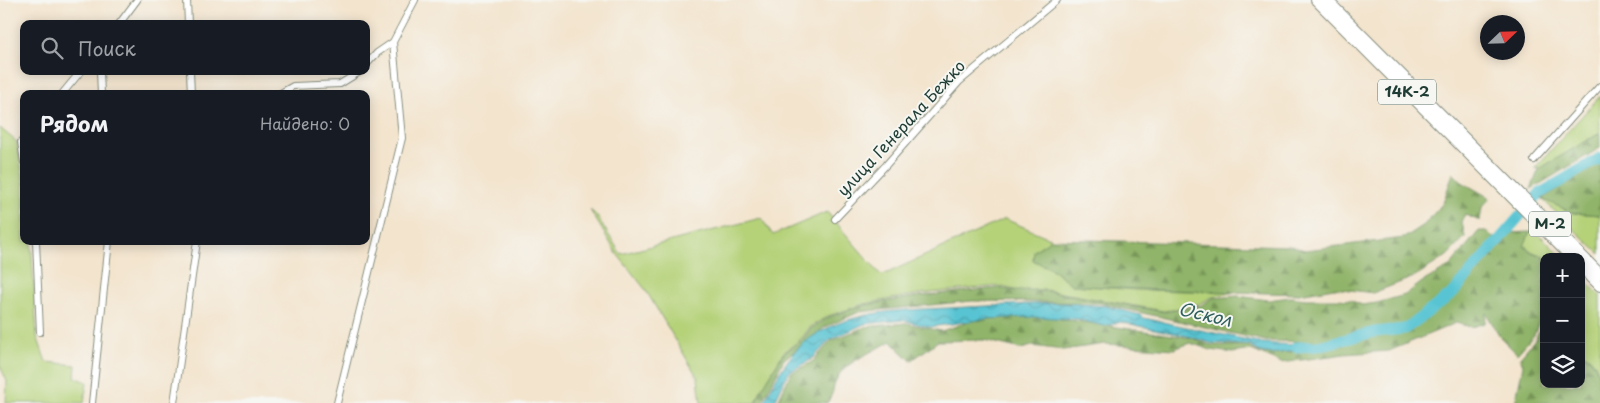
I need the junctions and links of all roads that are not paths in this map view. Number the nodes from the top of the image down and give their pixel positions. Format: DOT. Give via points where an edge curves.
graph roads {
  1 [pos="137,0"];
  2 [pos="187,0"];
  3 [pos="415,0"];
  4 [pos="1057,0"];
  5 [pos="1317,0"];
  6 [pos="1328,0"];
  7 [pos="122,20"];
  8 [pos="188,20"];
  9 [pos="393,42"];
  10 [pos="370,60"];
  11 [pos="78,75"];
  12 [pos="100,75"];
  13 [pos="190,75"];
  14 [pos="355,75"];
  15 [pos="1600,86"];
  16 [pos="65,90"];
  17 [pos="101,90"];
  18 [pos="191,90"];
  19 [pos="286,90"];
  20 [pos="1534,160"];
  21 [pos="1501,181"];
  22 [pos="835,219"];
  23 [pos="36,245"];
  24 [pos="108,245"];
  25 [pos="195,245"];
  26 [pos="1567,253"];
  27 [pos="1595,273"];
  28 [pos="1600,286"];
  29 [pos="40,332"];
  30 [pos="92,403"];
  31 [pos="174,403"];
  32 [pos="337,403"];
  1 -- 7 [label="street"];
  2 -- 8 [label="street"];
  3 -- 9 [label="street"];
  4 -- 22 [label="street, улица Генерала Бежко" via="959,82"];
  5 -- 21 [label="main road, 14К-2"];
  6 -- 21 [label="main road, 14К-2"];
  9 -- 10 [label="street"];
  9 -- 32 [label="street" via="402,138"];
  11 -- 16 [label="street"];
  12 -- 17 [label="street"];
  13 -- 18 [label="street"];
  14 -- 19 [label="street" via="340,84 293,86"];
  15 -- 20 [label="street"];
  21 -- 26 [label="main road, М-2"];
  21 -- 27 [label="main road, М-2"];
  23 -- 29 [label="street"];
  24 -- 30 [label="street"];
  25 -- 31 [label="street"];
  27 -- 28 [label="main road, М-2"];
}
